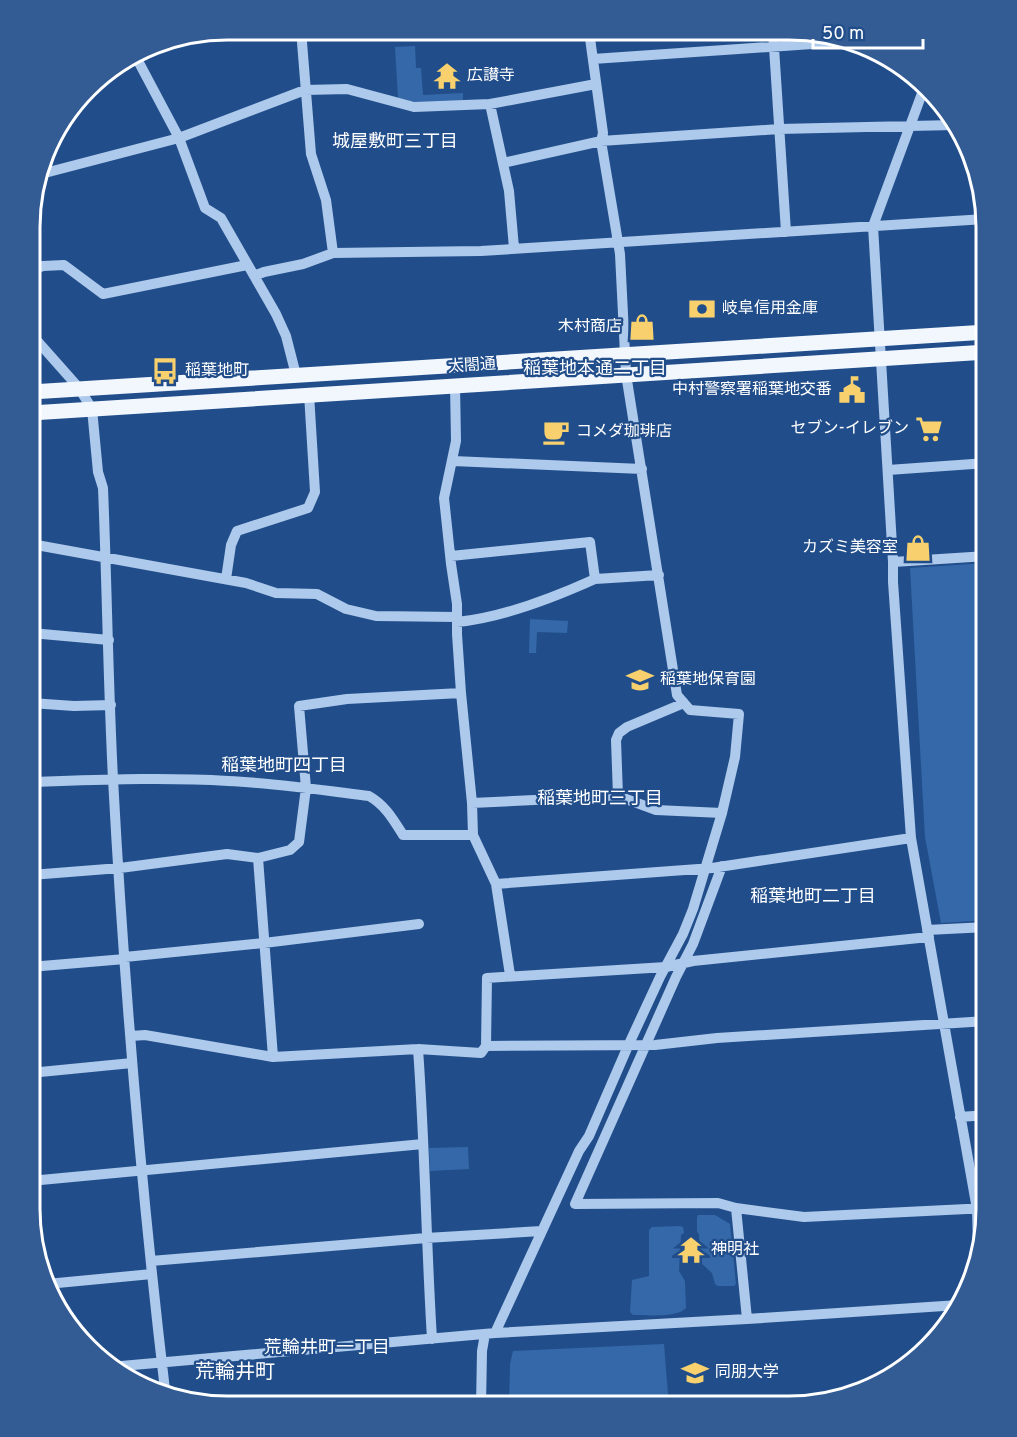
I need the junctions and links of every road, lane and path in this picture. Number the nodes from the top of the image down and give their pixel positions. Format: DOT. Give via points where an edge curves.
graph roads {
  1 [pos="302,40"];
  2 [pos="590,40"];
  3 [pos="774,40"];
  4 [pos="821,43"];
  5 [pos="774,47"];
  6 [pos="593,60"];
  7 [pos="139,63"];
  8 [pos="596,84"];
  9 [pos="305,90"];
  10 [pos="921,95"];
  11 [pos="490,104"];
  12 [pos="946,125"];
  13 [pos="910,126"];
  14 [pos="779,129"];
  15 [pos="179,138"];
  16 [pos="601,141"];
  17 [pos="503,162"];
  18 [pos="49,172"];
  19 [pos="976,220"];
  20 [pos="873,226"];
  21 [pos="786,232"];
  22 [pos="617,241"];
  23 [pos="514,248"];
  24 [pos="333,253"];
  25 [pos="248,265"];
  26 [pos="40,267"];
  27 [pos="254,276"];
  28 [pos="977,333"];
  29 [pos="880,339"];
  30 [pos="40,344"];
  31 [pos="977,353"];
  32 [pos="626,355"];
  33 [pos="881,358"];
  34 [pos="626,374"];
  35 [pos="296,375"];
  36 [pos="455,385"];
  37 [pos="79,388"];
  38 [pos="40,391"];
  39 [pos="309,394"];
  40 [pos="92,409"];
  41 [pos="40,412"];
  42 [pos="453,461"];
  43 [pos="977,464"];
  44 [pos="642,469"];
  45 [pos="888,470"];
  46 [pos="40,546"];
  47 [pos="451,556"];
  48 [pos="106,557"];
  49 [pos="977,557"];
  50 [pos="894,562"];
  51 [pos="659,575"];
  52 [pos="226,579"];
  53 [pos="595,579"];
  54 [pos="457,619"];
  55 [pos="40,634"];
  56 [pos="109,640"];
  57 [pos="461,693"];
  58 [pos="684,703"];
  59 [pos="40,704"];
  60 [pos="111,705"];
  61 [pos="113,779"];
  62 [pos="40,782"];
  63 [pos="306,788"];
  64 [pos="618,796"];
  65 [pos="472,803"];
  66 [pos="722,813"];
  67 [pos="473,835"];
  68 [pos="911,838"];
  69 [pos="258,858"];
  70 [pos="722,866"];
  71 [pos="120,868"];
  72 [pos="705,869"];
  73 [pos="40,874"];
  74 [pos="496,884"];
  75 [pos="419,924"];
  76 [pos="976,928"];
  77 [pos="928,934"];
  78 [pos="264,943"];
  79 [pos="125,958"];
  80 [pos="684,962"];
  81 [pos="40,966"];
  82 [pos="666,968"];
  83 [pos="510,975"];
  84 [pos="976,1022"];
  85 [pos="944,1024"];
  86 [pos="131,1036"];
  87 [pos="486,1046"];
  88 [pos="628,1046"];
  89 [pos="644,1046"];
  90 [pos="418,1049"];
  91 [pos="273,1057"];
  92 [pos="132,1063"];
  93 [pos="40,1072"];
  94 [pos="976,1116"];
  95 [pos="960,1117"];
  96 [pos="423,1144"];
  97 [pos="143,1171"];
  98 [pos="40,1180"];
  99 [pos="976,1184"];
  100 [pos="736,1208"];
  101 [pos="976,1209"];
  102 [pos="541,1231"];
  103 [pos="426,1238"];
  104 [pos="151,1260"];
  105 [pos="152,1274"];
  106 [pos="56,1283"];
  107 [pos="949,1306"];
  108 [pos="747,1319"];
  109 [pos="490,1334"];
  110 [pos="432,1339"];
  111 [pos="162,1362"];
  112 [pos="126,1366"];
  113 [pos="164,1385"];
  114 [pos="482,1396"];
  1 -- 9 [label="street"];
  2 -- 6 [label="street"];
  3 -- 5 [label="street"];
  4 -- 5 [label="street"];
  5 -- 6 [label="street"];
  5 -- 14 [label="street"];
  6 -- 8 [label="street"];
  7 -- 15 [label="street"];
  8 -- 11 [label="street"];
  8 -- 16 [label="street"];
  9 -- 11 [label="street" via="347,89 414,107"];
  9 -- 15 [label="street"];
  9 -- 24 [label="street" via="311,154 326,200"];
  10 -- 13 [label="street"];
  11 -- 17 [label="street"];
  12 -- 13 [label="street"];
  13 -- 14 [label="street"];
  13 -- 20 [label="street"];
  14 -- 16 [label="street"];
  14 -- 21 [label="street"];
  15 -- 18 [label="street"];
  15 -- 25 [label="street" via="205,208 221,218"];
  16 -- 17 [label="street"];
  16 -- 22 [label="street"];
  17 -- 23 [label="street"];
  19 -- 20 [label="street"];
  20 -- 21 [label="street"];
  20 -- 29 [label="street"];
  21 -- 22 [label="street"];
  22 -- 23 [label="street"];
  22 -- 32 [label="street"];
  23 -- 24 [label="street"];
  24 -- 27 [label="street"];
  25 -- 26 [label="street" via="102,294 64,265"];
  25 -- 27 [label="street"];
  27 -- 35 [label="street" via="286,336"];
  28 -- 29 [label="main road, 太閤通"];
  29 -- 32 [label="main road, 太閤通"];
  29 -- 33 [label="street"];
  30 -- 37 [label="street"];
  31 -- 33 [label="main road, 太閤通"];
  32 -- 34 [label="street"];
  32 -- 35 [label="main road, 太閤通"];
  33 -- 34 [label="main road, 太閤通"];
  33 -- 45 [label="street"];
  34 -- 36 [label="main road, 太閤通"];
  34 -- 44 [label="street"];
  35 -- 37 [label="main road, 太閤通"];
  36 -- 39 [label="main road, 太閤通"];
  36 -- 42 [label="street"];
  37 -- 38 [label="main road, 太閤通"];
  37 -- 40 [label="street"];
  39 -- 40 [label="main road, 太閤通"];
  39 -- 52 [label="street" via="315,492 308,508 237,531"];
  40 -- 41 [label="main road, 太閤通"];
  40 -- 48 [label="street" via="103,488"];
  42 -- 44 [label="street"];
  42 -- 47 [label="street" via="444,498"];
  43 -- 45 [label="street"];
  44 -- 51 [label="street"];
  45 -- 50 [label="street"];
  46 -- 48 [label="street"];
  47 -- 53 [label="street" via="590,542"];
  47 -- 54 [label="street"];
  48 -- 52 [label="street"];
  48 -- 56 [label="street"];
  49 -- 50 [label="street"];
  50 -- 68 [label="street"];
  51 -- 53 [label="street"];
  51 -- 58 [label="street" via="677,695"];
  52 -- 54 [label="street" via="276,593 317,594 346,609 376,616"];
  53 -- 54 [label="street" via="563,594 487,617"];
  54 -- 57 [label="street"];
  55 -- 56 [label="street"];
  56 -- 60 [label="street"];
  57 -- 63 [label="street" via="347,699 299,706"];
  57 -- 65 [label="street"];
  58 -- 64 [label="street" via="619,733 615,740"];
  58 -- 66 [label="street" via="690,710 739,714 735,757"];
  59 -- 60 [label="street"];
  60 -- 61 [label="street"];
  61 -- 62 [label="street"];
  61 -- 63 [label="street" via="228,781"];
  61 -- 71 [label="street"];
  63 -- 67 [label="street" via="369,796 378,801 403,835"];
  63 -- 69 [label="street" via="299,842 290,850"];
  64 -- 65 [label="street"];
  64 -- 66 [label="street" via="656,810"];
  65 -- 67 [label="street"];
  66 -- 72 [label="street"];
  67 -- 74 [label="street"];
  68 -- 70 [label="street"];
  68 -- 77 [label="street"];
  69 -- 71 [label="street" via="227,854"];
  69 -- 78 [label="street"];
  70 -- 72 [label="street"];
  70 -- 80 [label="street"];
  71 -- 73 [label="street"];
  71 -- 79 [label="street"];
  72 -- 74 [label="street"];
  72 -- 82 [label="street" via="683,934"];
  74 -- 83 [label="street"];
  75 -- 78 [label="street"];
  76 -- 77 [label="street"];
  77 -- 80 [label="street"];
  77 -- 85 [label="street"];
  78 -- 79 [label="street"];
  78 -- 91 [label="street"];
  79 -- 81 [label="street"];
  79 -- 86 [label="street"];
  80 -- 82 [label="street"];
  80 -- 89 [label="street"];
  82 -- 83 [label="street"];
  82 -- 88 [label="street"];
  83 -- 87 [label="street" via="487,978"];
  84 -- 85 [label="street"];
  85 -- 89 [label="street"];
  85 -- 95 [label="street"];
  86 -- 91 [label="street" via="145,1035"];
  86 -- 92 [label="street"];
  87 -- 88 [label="street"];
  87 -- 90 [label="street" via="481,1053"];
  88 -- 89 [label="street"];
  88 -- 102 [label="street" via="589,1136"];
  89 -- 100 [label="street" via="575,1204 718,1203"];
  90 -- 91 [label="street"];
  90 -- 96 [label="street"];
  92 -- 93 [label="street"];
  92 -- 97 [label="street"];
  94 -- 95 [label="street"];
  95 -- 99 [label="street"];
  96 -- 97 [label="street"];
  96 -- 103 [label="street"];
  97 -- 98 [label="street"];
  97 -- 104 [label="street"];
  100 -- 101 [label="street" via="804,1217"];
  100 -- 108 [label="street"];
  102 -- 103 [label="street"];
  102 -- 109 [label="street"];
  103 -- 104 [label="street"];
  103 -- 110 [label="street"];
  104 -- 105 [label="street"];
  105 -- 106 [label="street"];
  105 -- 111 [label="street"];
  107 -- 108 [label="street"];
  108 -- 109 [label="street"];
  109 -- 110 [label="street"];
  109 -- 114 [label="street" via="482,1351"];
  110 -- 111 [label="street"];
  111 -- 112 [label="street"];
  111 -- 113 [label="street"];
}
